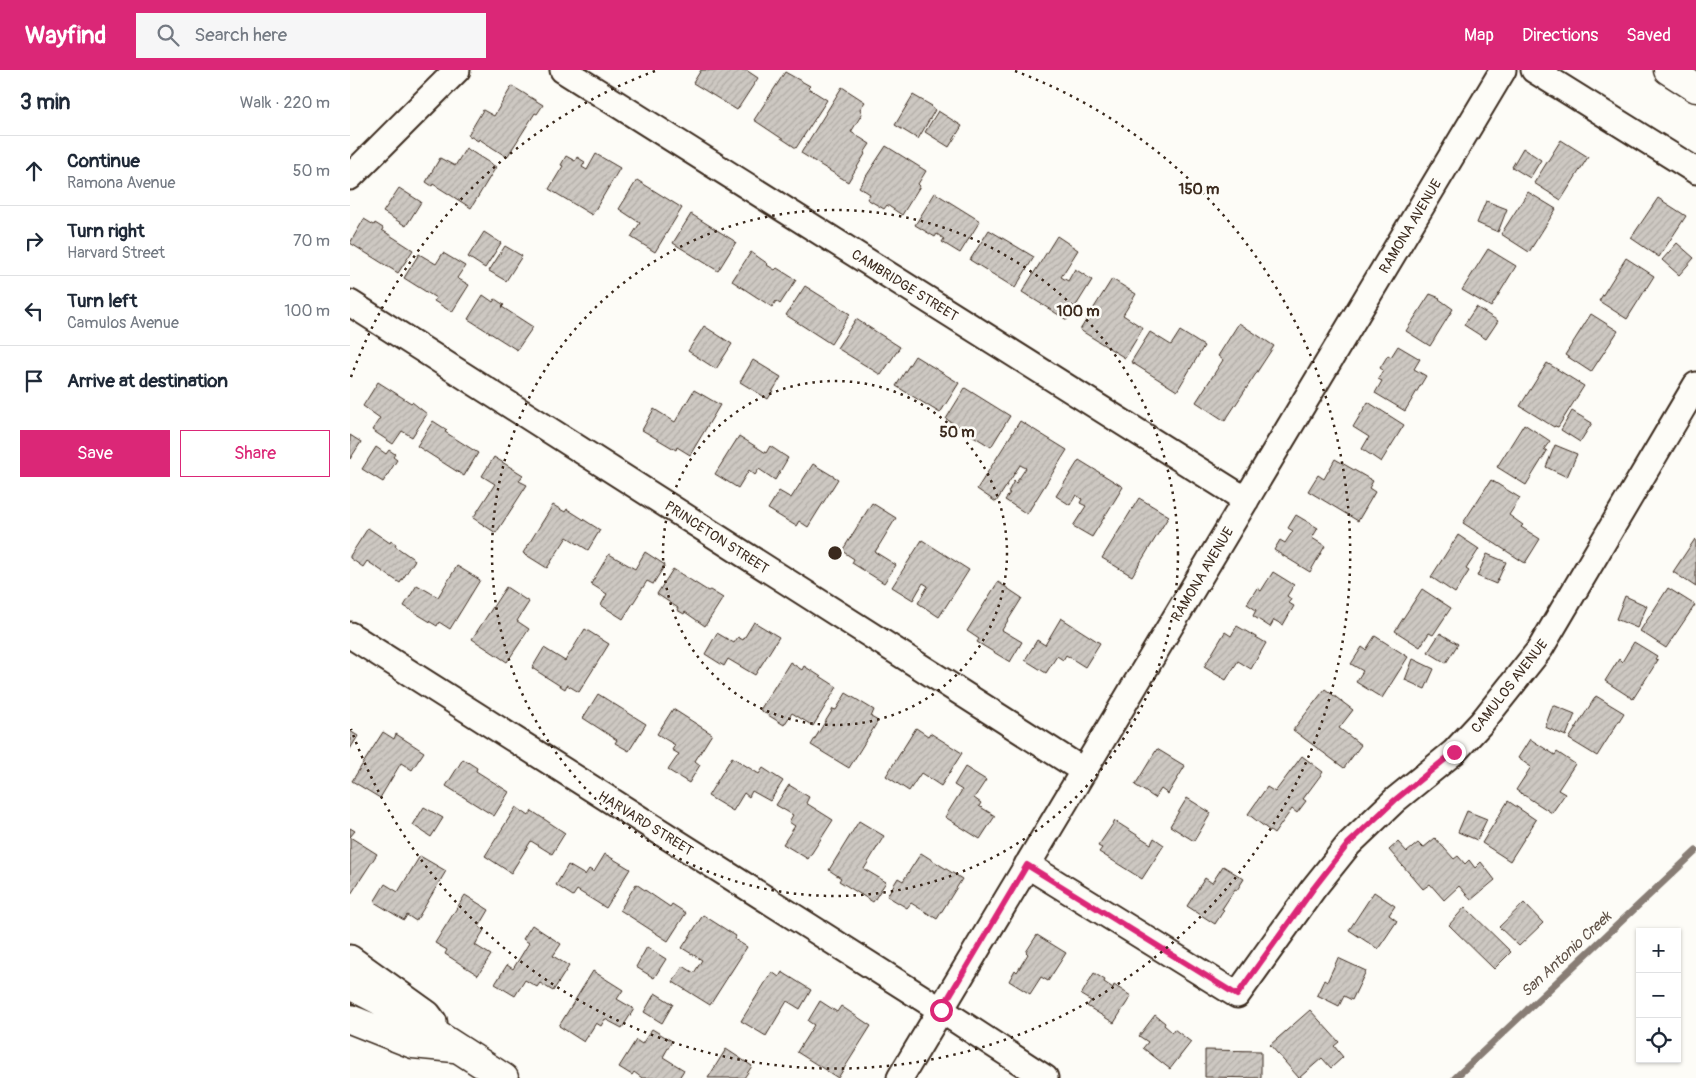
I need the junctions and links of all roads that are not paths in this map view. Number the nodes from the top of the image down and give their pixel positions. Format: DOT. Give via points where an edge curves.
graph roads {
  1 [pos="457,70"];
  2 [pos="563,70"];
  3 [pos="1503,70"];
  4 [pos="1534,70"];
  5 [pos="1668,70"];
  6 [pos="1696,88"];
  7 [pos="354,167"];
  8 [pos="1696,171"];
  9 [pos="350,303"];
  10 [pos="1696,385"];
  11 [pos="1246,500"];
  12 [pos="350,635"];
  13 [pos="1084,771"];
  14 [pos="1027,865"];
  15 [pos="350,958"];
  16 [pos="350,985"];
  17 [pos="941,1010"];
  18 [pos="350,1020"];
  19 [pos="457,1048"];
  20 [pos="504,1078"];
  21 [pos="900,1078"];
  22 [pos="1045,1078"];
  1 -- 7 [label="street"];
  2 -- 11 [label="street, CAMBRIDGE STREET"];
  3 -- 11 [label="street, RAMONA AVENUE"];
  4 -- 8 [label="street"];
  5 -- 6 [label="main road"];
  9 -- 13 [label="street, PRINCETON STREET"];
  10 -- 14 [label="street, CAMULOS AVENUE" via="1540,649 1454,752 1348,844 1237,995"];
  11 -- 13 [label="street, RAMONA AVENUE"];
  12 -- 17 [label="street, HARVARD STREET"];
  13 -- 14 [label="street, RAMONA AVENUE"];
  14 -- 17 [label="street, RAMONA AVENUE"];
  15 -- 19 [label="street" via="428,1014"];
  16 -- 19 [label="main road" via="400,1011"];
  17 -- 21 [label="street, RAMONA AVENUE"];
  17 -- 22 [label="street, HARVARD STREET"];
  18 -- 19 [label="main road" via="413,1044"];
  19 -- 20 [label="main road"];
}
